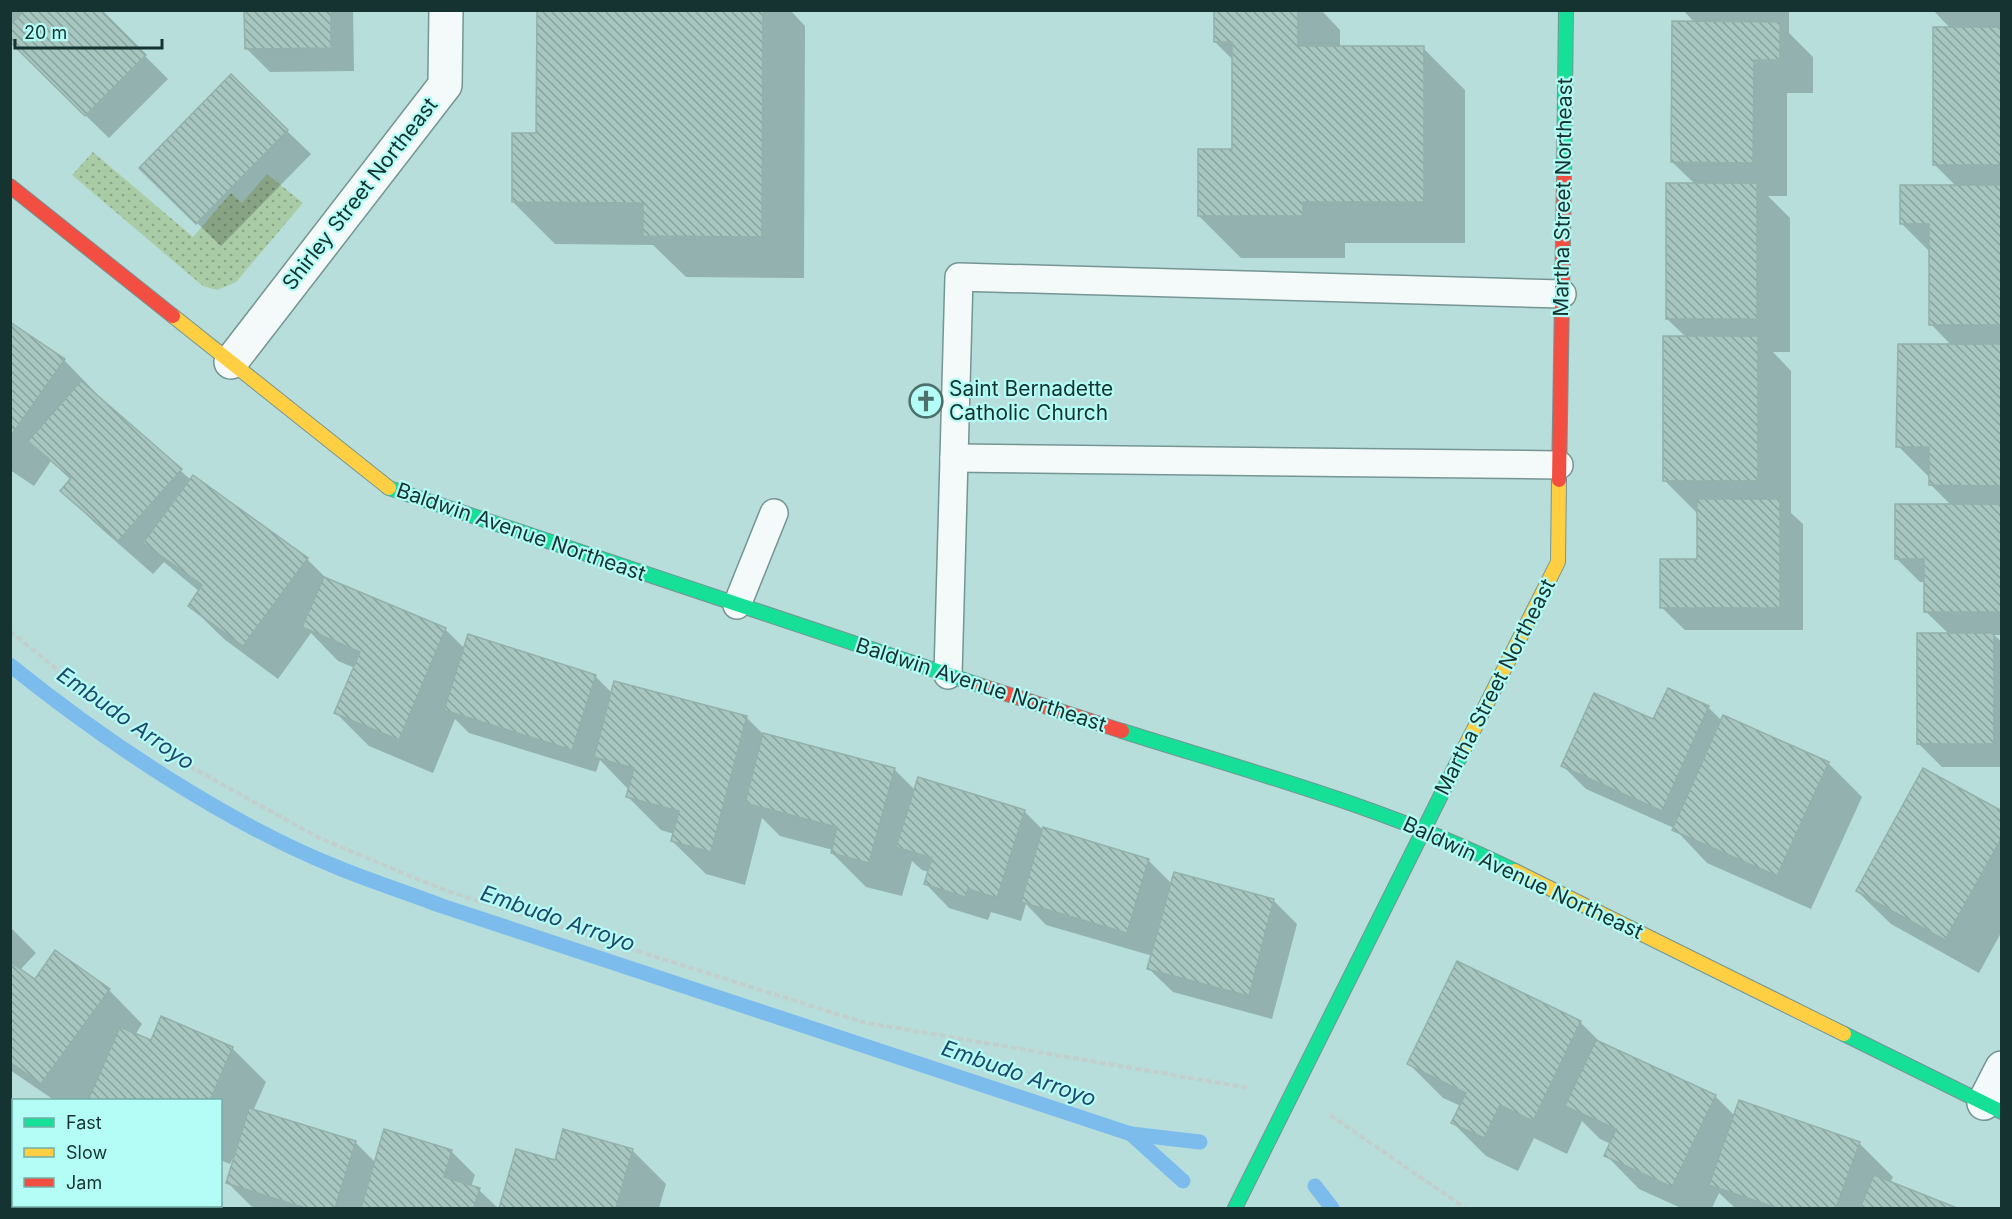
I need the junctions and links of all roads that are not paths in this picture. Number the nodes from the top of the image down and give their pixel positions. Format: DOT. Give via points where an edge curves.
graph roads {
  1 [pos="446,10"];
  2 [pos="1566,10"];
  3 [pos="10,186"];
  4 [pos="1562,294"];
  5 [pos="231,362"];
  6 [pos="954,458"];
  7 [pos="1559,465"];
  8 [pos="774,513"];
  9 [pos="737,605"];
  10 [pos="948,675"];
  11 [pos="1424,829"];
  12 [pos="2001,1068"];
  13 [pos="1993,1108"];
  14 [pos="1235,1209"];
  1 -- 5 [label="street, Shirley Street Northeast" via="445,85"];
  2 -- 4 [label="street, Martha Street Northeast"];
  3 -- 5 [label="street, Baldwin Avenue Northeast"];
  4 -- 6 [label="lane" via="959,277"];
  4 -- 7 [label="street, Martha Street Northeast"];
  5 -- 9 [label="street, Baldwin Avenue Northeast" via="392,490"];
  6 -- 7 [label="lane"];
  6 -- 10 [label="lane"];
  7 -- 11 [label="street, Martha Street Northeast" via="1557,562"];
  8 -- 9 [label="lane"];
  9 -- 10 [label="street, Baldwin Avenue Northeast"];
  10 -- 11 [label="street, Baldwin Avenue Northeast"];
  11 -- 13 [label="street, Baldwin Avenue Northeast"];
  11 -- 14 [label="street, Martha Street Northeast"];
  12 -- 13 [label="street"];
}
